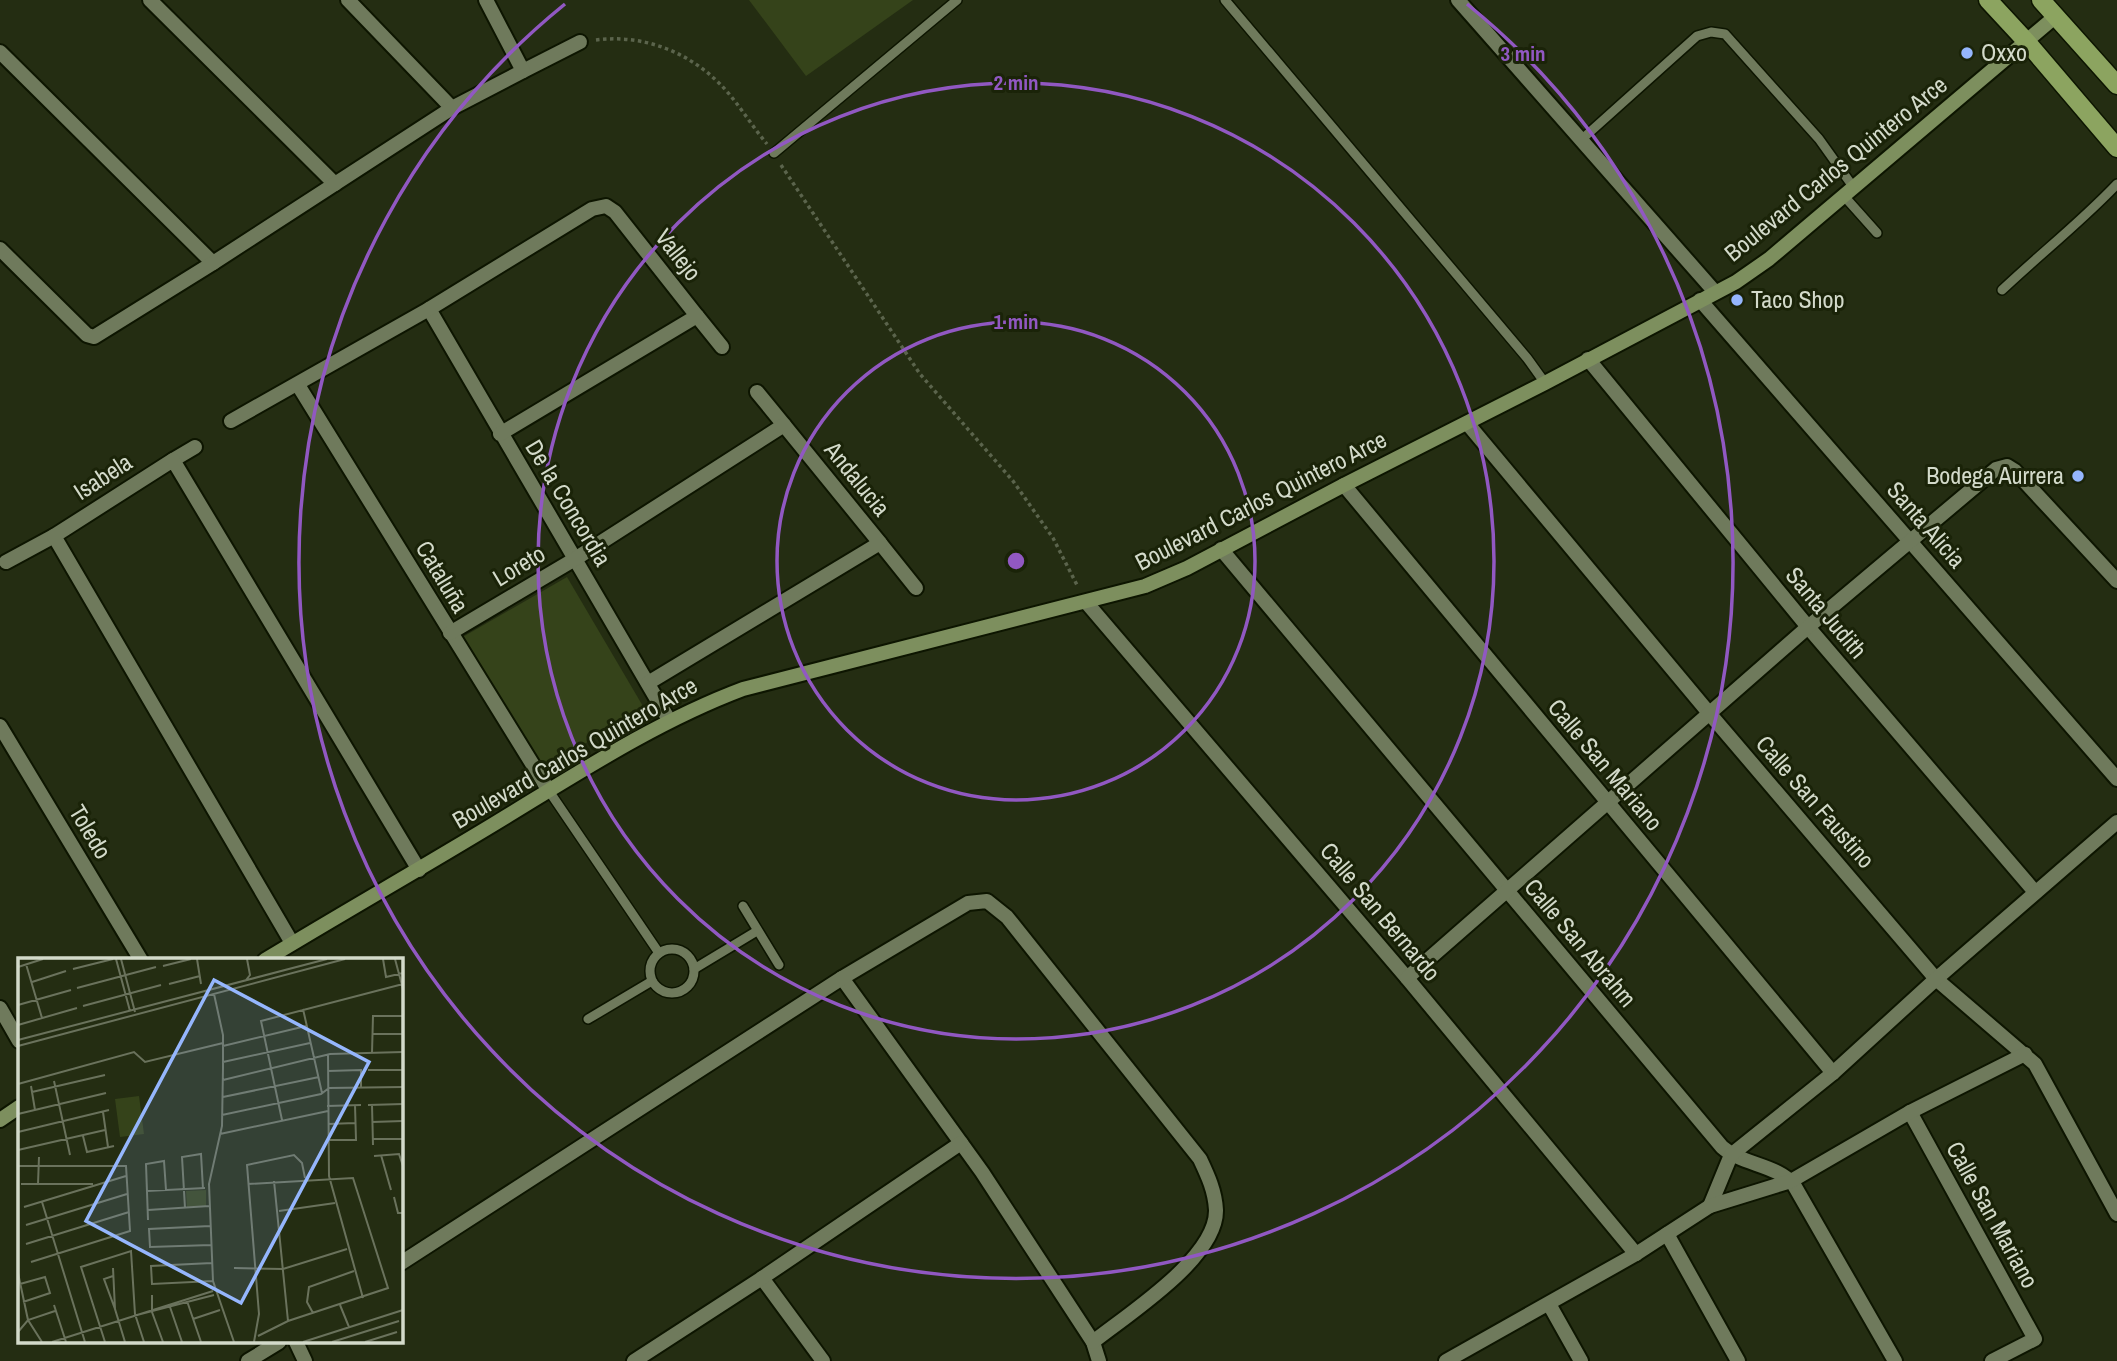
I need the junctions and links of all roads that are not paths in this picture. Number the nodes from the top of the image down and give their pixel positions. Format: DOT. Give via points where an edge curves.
graph roads {
  1 [pos="150,0"];
  2 [pos="348,0"];
  3 [pos="486,0"];
  4 [pos="957,0"];
  5 [pos="1225,0"];
  6 [pos="1458,0"];
  7 [pos="1988,0"];
  8 [pos="2041,0"];
  9 [pos="2056,16"];
  10 [pos="2026,41"];
  11 [pos="580,42"];
  12 [pos="0,52"];
  13 [pos="523,71"];
  14 [pos="2117,85"];
  15 [pos="452,108"];
  16 [pos="1581,140"];
  17 [pos="2117,148"];
  18 [pos="774,153"];
  19 [pos="335,184"];
  20 [pos="2117,184"];
  21 [pos="1849,192"];
  22 [pos="1877,233"];
  23 [pos="0,249"];
  24 [pos="214,262"];
  25 [pos="2002,290"];
  26 [pos="1716,292"];
  27 [pos="1700,300"];
  28 [pos="429,309"];
  29 [pos="697,316"];
  30 [pos="722,347"];
  31 [pos="1588,359"];
  32 [pos="1545,383"];
  33 [pos="298,385"];
  34 [pos="757,393"];
  35 [pos="231,421"];
  36 [pos="1466,423"];
  37 [pos="784,425"];
  38 [pos="500,434"];
  39 [pos="195,447"];
  40 [pos="173,460"];
  41 [pos="1344,485"];
  42 [pos="54,536"];
  43 [pos="1910,541"];
  44 [pos="880,543"];
  45 [pos="1221,549"];
  46 [pos="575,559"];
  47 [pos="6,562"];
  48 [pos="2117,581"];
  49 [pos="916,589"];
  50 [pos="1086,602"];
  51 [pos="1808,627"];
  52 [pos="450,633"];
  53 [pos="648,683"];
  54 [pos="1709,713"];
  55 [pos="669,720"];
  56 [pos="0,726"];
  57 [pos="2117,779"];
  58 [pos="549,791"];
  59 [pos="1607,803"];
  60 [pos="2117,822"];
  61 [pos="419,870"];
  62 [pos="1507,891"];
  63 [pos="2035,892"];
  64 [pos="743,906"];
  65 [pos="757,931"];
  66 [pos="292,943"];
  67 [pos="659,953"];
  68 [pos="140,958"];
  69 [pos="267,958"];
  70 [pos="779,965"];
  71 [pos="694,969"];
  72 [pos="842,978"];
  73 [pos="1407,978"];
  74 [pos="1936,979"];
  75 [pos="652,981"];
  76 [pos="0,1008"];
  77 [pos="588,1019"];
  78 [pos="18,1039"];
  79 [pos="2025,1054"];
  80 [pos="1833,1073"];
  81 [pos="18,1108"];
  82 [pos="1910,1112"];
  83 [pos="0,1120"];
  84 [pos="961,1143"];
  85 [pos="1731,1155"];
  86 [pos="1791,1181"];
  87 [pos="1710,1206"];
  88 [pos="2117,1214"];
  89 [pos="1667,1234"];
  90 [pos="1636,1254"];
  91 [pos="402,1263"];
  92 [pos="762,1278"];
  93 [pos="1549,1304"];
  94 [pos="1093,1342"];
  95 [pos="276,1344"];
  96 [pos="297,1344"];
  97 [pos="248,1361"];
  98 [pos="305,1361"];
  99 [pos="634,1361"];
  100 [pos="823,1361"];
  101 [pos="1099,1361"];
  102 [pos="1446,1361"];
  103 [pos="1581,1361"];
  104 [pos="1738,1361"];
  105 [pos="1895,1361"];
  106 [pos="1992,1361"];
  1 -- 19 [label="street"];
  2 -- 15 [label="street"];
  3 -- 13 [label="street"];
  4 -- 18 [label="lane"];
  5 -- 32 [label="lane"];
  6 -- 16 [label="street"];
  7 -- 10 [label="main road"];
  8 -- 9 [label="main road"];
  9 -- 10 [label="street, Boulevard Carlos Quintero Arce"];
  9 -- 14 [label="main road"];
  10 -- 17 [label="main road"];
  10 -- 21 [label="street, Boulevard Carlos Quintero Arce"];
  11 -- 13 [label="street"];
  12 -- 24 [label="street"];
  13 -- 15 [label="street"];
  15 -- 19 [label="street"];
  16 -- 21 [label="lane" via="1697,36 1725,34 1819,139"];
  16 -- 26 [label="street"];
  19 -- 24 [label="street"];
  20 -- 25 [label="lane"];
  21 -- 22 [label="lane"];
  21 -- 26 [label="street, Boulevard Carlos Quintero Arce" via="1769,259"];
  23 -- 24 [label="street" via="91,337"];
  26 -- 27 [label="street, Boulevard Carlos Quintero Arce"];
  27 -- 31 [label="street, Boulevard Carlos Quintero Arce"];
  27 -- 43 [label="street, Santa Alicia"];
  28 -- 29 [label="street, Vallejo" via="601,206 615,212"];
  28 -- 33 [label="street"];
  28 -- 38 [label="street, De la Concordia"];
  29 -- 30 [label="street"];
  29 -- 38 [label="street, Vallejo"];
  31 -- 32 [label="street, Boulevard Carlos Quintero Arce"];
  31 -- 51 [label="street, Santa Judith"];
  32 -- 36 [label="street, Boulevard Carlos Quintero Arce"];
  33 -- 35 [label="street"];
  33 -- 52 [label="street, Cataluña"];
  34 -- 37 [label="street, Andalucia"];
  36 -- 41 [label="street, Boulevard Carlos Quintero Arce"];
  36 -- 54 [label="street, Calle San Faustino"];
  37 -- 44 [label="street, Andalucia"];
  37 -- 46 [label="street"];
  38 -- 46 [label="street, De la Concordia"];
  39 -- 40 [label="street, Isabela"];
  40 -- 42 [label="street, Isabela"];
  40 -- 61 [label="street"];
  41 -- 45 [label="street, Boulevard Carlos Quintero Arce"];
  41 -- 59 [label="street, Calle San Mariano"];
  42 -- 47 [label="street, Isabela"];
  42 -- 66 [label="street"];
  43 -- 48 [label="street" via="1996,469 2007,466"];
  43 -- 51 [label="street"];
  43 -- 57 [label="street, Santa Alicia"];
  44 -- 49 [label="street"];
  44 -- 53 [label="street, Andalucia"];
  45 -- 50 [label="street, Boulevard Carlos Quintero Arce" via="1145,586"];
  45 -- 62 [label="street, Calle San Abrahm"];
  46 -- 52 [label="street, Loreto"];
  46 -- 53 [label="street, De la Concordia"];
  50 -- 55 [label="street, Boulevard Carlos Quintero Arce" via="743,689"];
  50 -- 73 [label="street, Calle San Bernardo"];
  51 -- 54 [label="street"];
  51 -- 63 [label="street, Santa Judith"];
  52 -- 58 [label="street, Cataluña"];
  53 -- 55 [label="street, De la Concordia"];
  54 -- 59 [label="street"];
  54 -- 74 [label="street, Calle San Faustino"];
  55 -- 58 [label="street, Boulevard Carlos Quintero Arce"];
  56 -- 68 [label="street, Toledo"];
  58 -- 61 [label="street, Boulevard Carlos Quintero Arce"];
  58 -- 67 [label="lane"];
  59 -- 62 [label="street"];
  59 -- 80 [label="street, Calle San Mariano"];
  60 -- 63 [label="street"];
  61 -- 66 [label="street, Boulevard Carlos Quintero Arce"];
  62 -- 73 [label="street"];
  62 -- 85 [label="street, Calle San Abrahm"];
  63 -- 74 [label="street"];
  64 -- 65 [label="lane"];
  65 -- 70 [label="lane"];
  65 -- 71 [label="lane"];
  66 -- 69 [label="street, Boulevard Carlos Quintero Arce"];
  67 -- 71 [label="lane" via="681,951"];
  67 -- 75 [label="lane" via="650,965"];
  71 -- 75 [label="lane" via="690,984 678,992 663,991"];
  72 -- 84 [label="street"];
  72 -- 91 [label="street"];
  72 -- 94 [label="street" via="968,904 988,901 1007,917 1199,1159 1212,1185 1216,1213 1208,1238 1186,1269"];
  73 -- 90 [label="street, Calle San Bernardo"];
  74 -- 79 [label="street, Calle San Faustino"];
  74 -- 80 [label="street"];
  75 -- 77 [label="lane"];
  76 -- 78 [label="street"];
  79 -- 82 [label="street"];
  79 -- 88 [label="street, Calle San Faustino" via="2035,1064"];
  80 -- 85 [label="street"];
  81 -- 83 [label="street"];
  82 -- 86 [label="street"];
  82 -- 106 [label="street, Calle San Mariano" via="2035,1339"];
  84 -- 92 [label="street"];
  84 -- 94 [label="street"];
  85 -- 86 [label="street, Calle San Abrahm"];
  85 -- 87 [label="street"];
  86 -- 87 [label="street"];
  86 -- 105 [label="street"];
  87 -- 89 [label="street"];
  89 -- 90 [label="street"];
  89 -- 104 [label="street"];
  90 -- 93 [label="street"];
  92 -- 99 [label="street"];
  92 -- 100 [label="street"];
  93 -- 102 [label="street"];
  93 -- 103 [label="street"];
  94 -- 101 [label="street"];
  95 -- 97 [label="street"];
  96 -- 98 [label="street"];
}
